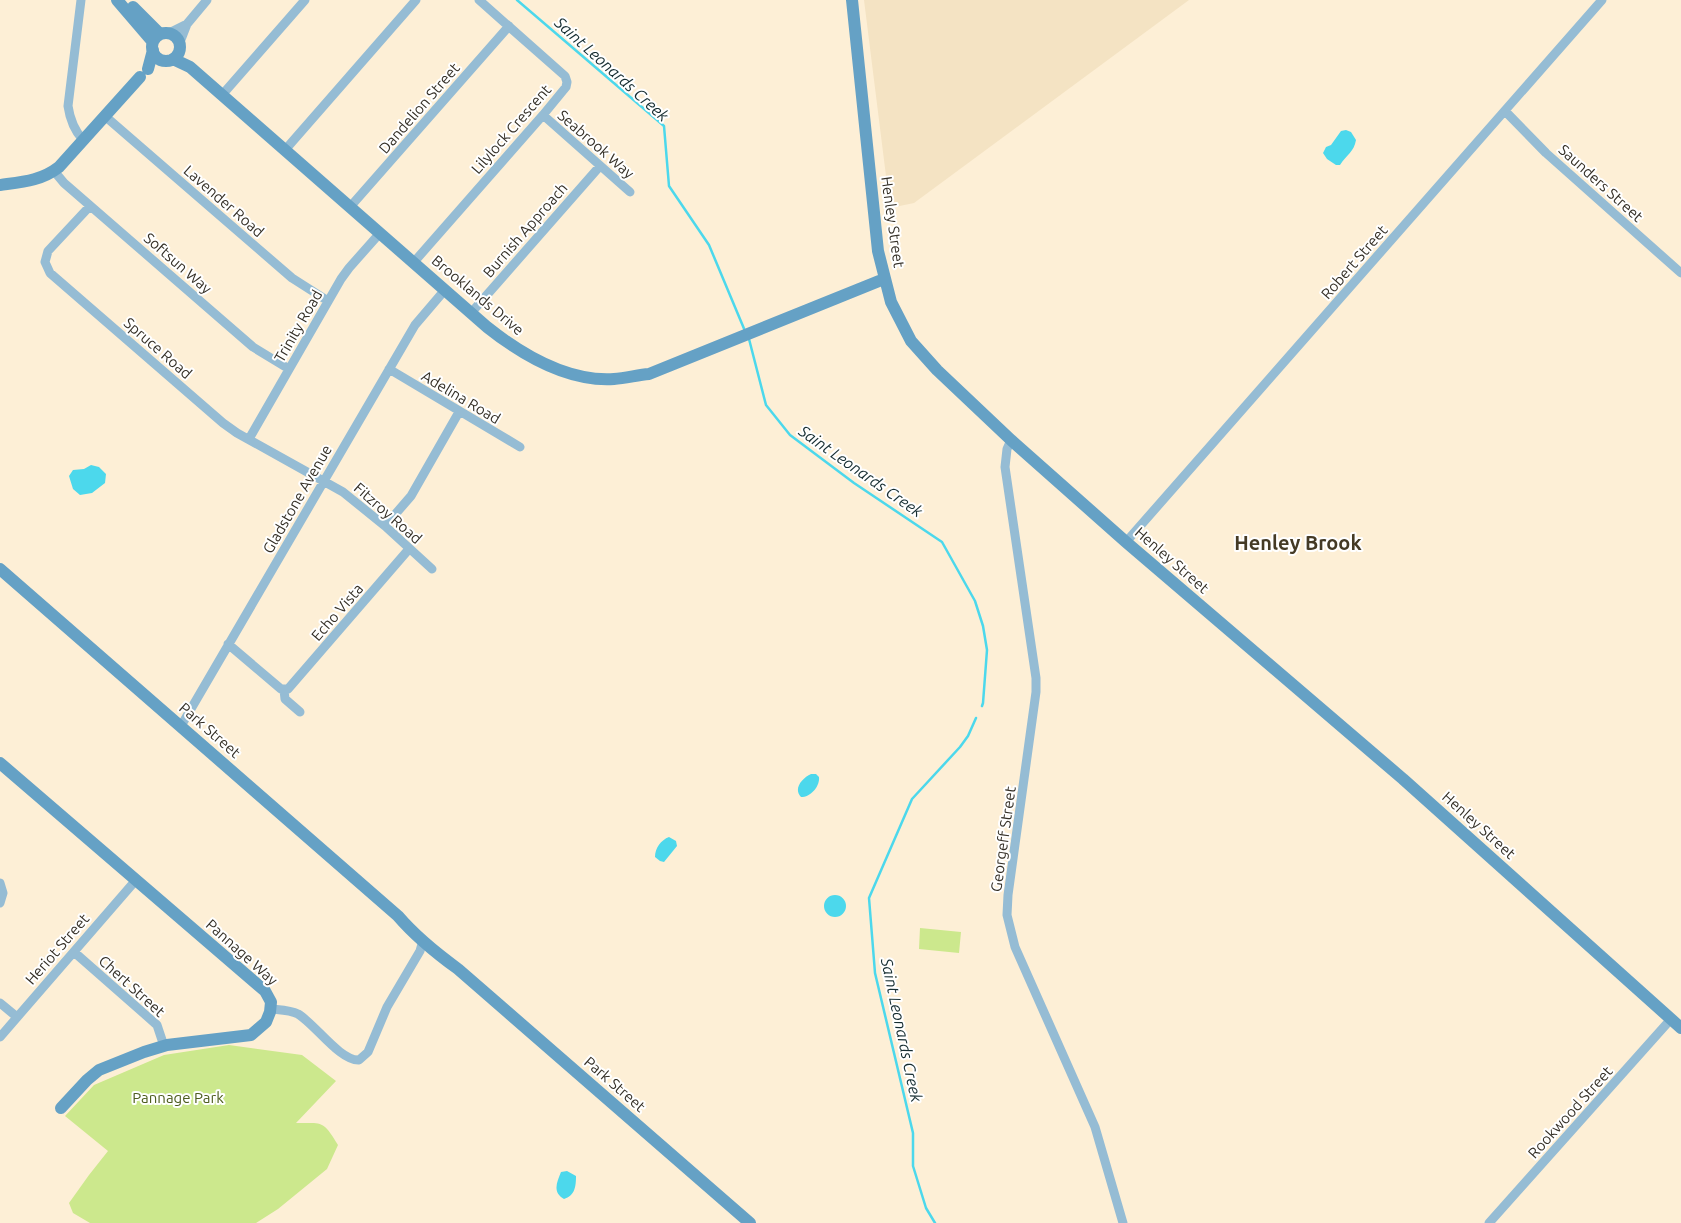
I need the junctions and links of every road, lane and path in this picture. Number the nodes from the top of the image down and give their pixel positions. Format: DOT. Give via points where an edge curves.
graph roads {
  1 [pos="81,0"];
  2 [pos="117,0"];
  3 [pos="126,0"];
  4 [pos="207,0"];
  5 [pos="305,0"];
  6 [pos="416,0"];
  7 [pos="479,0"];
  8 [pos="852,0"];
  9 [pos="1602,0"];
  10 [pos="187,24"];
  11 [pos="509,26"];
  12 [pos="159,40"];
  13 [pos="174,53"];
  14 [pos="144,73"];
  15 [pos="222,95"];
  16 [pos="1505,111"];
  17 [pos="543,115"];
  18 [pos="106,117"];
  19 [pos="83,140"];
  20 [pos="285,150"];
  21 [pos="600,166"];
  22 [pos="54,171"];
  23 [pos="0,185"];
  24 [pos="630,192"];
  25 [pos="90,206"];
  26 [pos="350,207"];
  27 [pos="380,233"];
  28 [pos="414,262"];
  29 [pos="1681,273"];
  30 [pos="884,279"];
  31 [pos="444,291"];
  32 [pos="328,301"];
  33 [pos="470,313"];
  34 [pos="289,369"];
  35 [pos="389,370"];
  36 [pos="459,412"];
  37 [pos="249,439"];
  38 [pos="1011,440"];
  39 [pos="520,447"];
  40 [pos="324,481"];
  41 [pos="386,526"];
  42 [pos="1126,542"];
  43 [pos="409,549"];
  44 [pos="0,569"];
  45 [pos="432,569"];
  46 [pos="228,644"];
  47 [pos="284,690"];
  48 [pos="300,712"];
  49 [pos="181,726"];
  50 [pos="0,763"];
  51 [pos="136,880"];
  52 [pos="0,883"];
  53 [pos="0,903"];
  54 [pos="398,916"];
  55 [pos="420,939"];
  56 [pos="74,952"];
  57 [pos="458,969"];
  58 [pos="0,1003"];
  59 [pos="271,1009"];
  60 [pos="16,1017"];
  61 [pos="1676,1023"];
  62 [pos="0,1037"];
  63 [pos="164,1046"];
  64 [pos="61,1108"];
  65 [pos="750,1223"];
  66 [pos="1123,1223"];
  67 [pos="1489,1223"];
  1 -- 19 [label="street" via="68,106 70,120"];
  2 -- 12 [label="street"];
  3 -- 12 [label="street"];
  4 -- 10 [label="street"];
  5 -- 15 [label="street"];
  6 -- 20 [label="street"];
  7 -- 11 [label="street, Lilylock Crescent"];
  8 -- 30 [label="street, Henley Street" via="878,251"];
  9 -- 16 [label="street, Robert Street"];
  10 -- 12 [label="street"];
  10 -- 13 [label="street"];
  11 -- 17 [label="street, Lilylock Crescent" via="565,76 566,87"];
  11 -- 26 [label="street, Dandelion Street"];
  12 -- 13 [label="street" via="176,36"];
  12 -- 13 [label="street" via="159,59"];
  12 -- 14 [label="street"];
  13 -- 14 [label="street"];
  13 -- 15 [label="street, Brooklands Drive"];
  14 -- 18 [label="street"];
  15 -- 20 [label="street, Brooklands Drive"];
  16 -- 29 [label="street, Saunders Street"];
  16 -- 42 [label="street, Robert Street"];
  17 -- 21 [label="street, Seabrook Way"];
  17 -- 28 [label="street, Lilylock Crescent"];
  18 -- 19 [label="street"];
  18 -- 32 [label="street, Lavender Road" via="292,278"];
  19 -- 22 [label="street"];
  20 -- 26 [label="street, Brooklands Drive"];
  21 -- 24 [label="street, Seabrook Way"];
  21 -- 33 [label="street, Burnish Approach"];
  22 -- 23 [label="street" via="36,180"];
  22 -- 25 [label="street, Softsun Way"];
  25 -- 34 [label="street, Softsun Way" via="254,347"];
  25 -- 37 [label="street, Spruce Road" via="48,251 45,262 50,273 223,424"];
  26 -- 27 [label="street, Brooklands Drive"];
  27 -- 28 [label="street, Brooklands Drive"];
  27 -- 32 [label="street, Trinity Road" via="348,268"];
  28 -- 31 [label="street, Brooklands Drive"];
  30 -- 33 [label="street, Brooklands Drive" via="649,374 614,379 554,368 507,343"];
  30 -- 38 [label="street, Henley Street" via="891,302 911,341"];
  31 -- 33 [label="street, Brooklands Drive"];
  31 -- 35 [label="street, Gladstone Avenue" via="415,325"];
  32 -- 34 [label="street, Trinity Road"];
  34 -- 37 [label="street, Trinity Road"];
  35 -- 36 [label="street, Adelina Road"];
  35 -- 40 [label="street, Gladstone Avenue"];
  36 -- 39 [label="street, Adelina Road"];
  36 -- 41 [label="street" via="412,496"];
  37 -- 40 [label="street, Spruce Road"];
  38 -- 42 [label="street, Henley Street"];
  38 -- 66 [label="street, Georgeff Street" via="1004,466 1036,692 1007,915 1015,947 1095,1127"];
  40 -- 41 [label="street, Fitzroy Road"];
  40 -- 46 [label="street, Gladstone Avenue"];
  41 -- 43 [label="street, Fitzroy Road"];
  42 -- 61 [label="street, Henley Street" via="1403,779"];
  43 -- 45 [label="street, Fitzroy Road"];
  43 -- 47 [label="street, Echo Vista"];
  44 -- 49 [label="street, Park Street"];
  46 -- 47 [label="street"];
  46 -- 49 [label="street, Gladstone Avenue"];
  47 -- 48 [label="street" via="285,699"];
  49 -- 54 [label="street, Park Street"];
  50 -- 51 [label="street, Pannage Way"];
  51 -- 56 [label="street, Heriot Street"];
  51 -- 59 [label="street, Pannage Way" via="265,991"];
  52 -- 53 [label="street" via="4,892"];
  54 -- 55 [label="street, Park Street"];
  54 -- 57 [label="street, Park Street" via="441,949"];
  55 -- 57 [label="street, Park Street"];
  55 -- 59 [label="street" via="420,951 388,1007 368,1052 359,1060 351,1059 298,1014"];
  56 -- 60 [label="street, Heriot Street"];
  56 -- 63 [label="street, Chert Street" via="157,1025"];
  57 -- 65 [label="street, Park Street"];
  58 -- 60 [label="street"];
  59 -- 63 [label="street, Pannage Way" via="266,1022 251,1035"];
  60 -- 62 [label="street, Heriot Street"];
  61 -- 67 [label="street, Rookwood Street"];
  63 -- 64 [label="street, Pannage Way" via="99,1070"];
}
